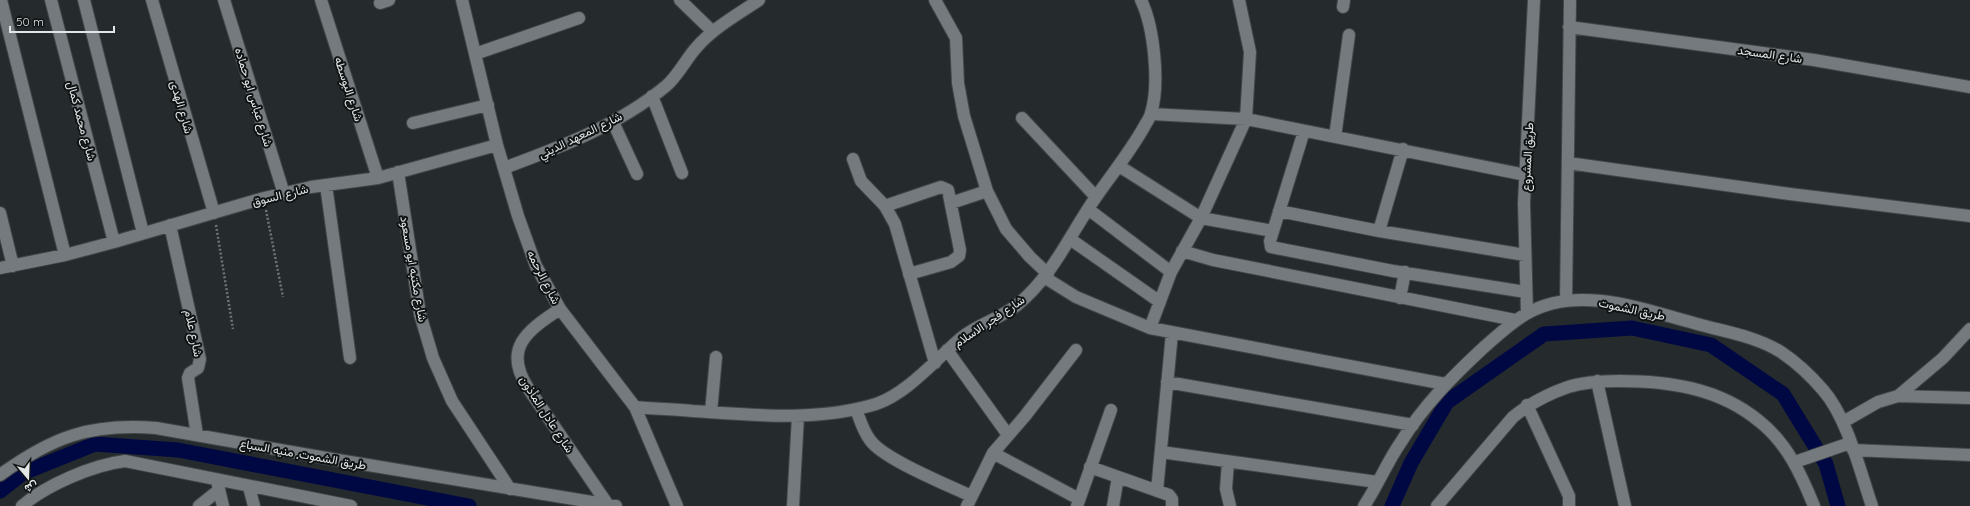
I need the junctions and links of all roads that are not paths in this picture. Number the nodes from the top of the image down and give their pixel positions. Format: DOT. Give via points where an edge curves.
graph roads {
  1 [pos="2,0"];
  2 [pos="51,0"];
  3 [pos="84,0"];
  4 [pos="152,0"];
  5 [pos="224,0"];
  6 [pos="321,0"];
  7 [pos="462,0"];
  8 [pos="680,0"];
  9 [pos="759,0"];
  10 [pos="935,0"];
  11 [pos="1141,0"];
  12 [pos="1239,0"];
  13 [pos="1534,0"];
  14 [pos="1570,0"];
  15 [pos="579,18"];
  16 [pos="1569,27"];
  17 [pos="712,31"];
  18 [pos="1349,35"];
  19 [pos="475,54"];
  20 [pos="1970,87"];
  21 [pos="652,96"];
  22 [pos="488,105"];
  23 [pos="1151,114"];
  24 [pos="1022,118"];
  25 [pos="1246,119"];
  26 [pos="613,122"];
  27 [pos="413,123"];
  28 [pos="1304,131"];
  29 [pos="1335,137"];
  30 [pos="497,145"];
  31 [pos="1403,149"];
  32 [pos="853,159"];
  33 [pos="1568,163"];
  34 [pos="1119,166"];
  35 [pos="504,168"];
  36 [pos="398,172"];
  37 [pos="682,173"];
  38 [pos="637,174"];
  39 [pos="1526,175"];
  40 [pos="378,178"];
  41 [pos="326,185"];
  42 [pos="987,191"];
  43 [pos="284,194"];
  44 [pos="1096,197"];
  45 [pos="951,203"];
  46 [pos="885,206"];
  47 [pos="1088,209"];
  48 [pos="1279,211"];
  49 [pos="0,213"];
  50 [pos="214,213"];
  51 [pos="1970,216"];
  52 [pos="1201,218"];
  53 [pos="170,225"];
  54 [pos="1273,231"];
  55 [pos="1379,231"];
  56 [pos="143,233"];
  57 [pos="1070,240"];
  58 [pos="114,242"];
  59 [pos="1182,251"];
  60 [pos="64,255"];
  61 [pos="1525,255"];
  62 [pos="12,266"];
  63 [pos="0,268"];
  64 [pos="1172,272"];
  65 [pos="1405,272"];
  66 [pos="909,274"];
  67 [pos="1046,275"];
  68 [pos="1526,292"];
  69 [pos="1400,298"];
  70 [pos="1566,301"];
  71 [pos="1160,302"];
  72 [pos="560,309"];
  73 [pos="1526,313"];
  74 [pos="1515,320"];
  75 [pos="1150,328"];
  76 [pos="1970,328"];
  77 [pos="1172,333"];
  78 [pos="947,350"];
  79 [pos="1076,350"];
  80 [pos="716,357"];
  81 [pos="350,358"];
  82 [pos="935,363"];
  83 [pos="1597,381"];
  84 [pos="1166,382"];
  85 [pos="1445,384"];
  86 [pos="1898,396"];
  87 [pos="1970,398"];
  88 [pos="1528,405"];
  89 [pos="635,407"];
  90 [pos="856,409"];
  91 [pos="1111,410"];
  92 [pos="711,412"];
  93 [pos="798,416"];
  94 [pos="1843,422"];
  95 [pos="1413,425"];
  96 [pos="197,435"];
  97 [pos="1008,435"];
  98 [pos="1851,447"];
  99 [pos="1161,452"];
  100 [pos="993,453"];
  101 [pos="1970,455"];
  102 [pos="1228,462"];
  103 [pos="1795,462"];
  104 [pos="1090,467"];
  105 [pos="0,475"];
  106 [pos="1118,477"];
  107 [pos="1377,482"];
  108 [pos="218,485"];
  109 [pos="249,487"];
  110 [pos="510,489"];
  111 [pos="1157,491"];
  112 [pos="969,501"];
  113 [pos="1078,502"];
  114 [pos="612,505"];
  115 [pos="1439,505"];
  116 [pos="22,506"];
  117 [pos="199,506"];
  118 [pos="222,506"];
  119 [pos="254,506"];
  120 [pos="345,506"];
  121 [pos="677,506"];
  122 [pos="793,506"];
  123 [pos="1113,506"];
  124 [pos="1172,506"];
  125 [pos="1230,506"];
  126 [pos="1364,506"];
  127 [pos="1569,506"];
  128 [pos="1625,506"];
  129 [pos="1813,506"];
  130 [pos="1872,506"];
  1 -- 60 [label="street"];
  2 -- 58 [label="street, شارع محمد كمال"];
  3 -- 56 [label="street"];
  4 -- 50 [label="street, شارع الهدى"];
  5 -- 43 [label="street, شارع عباس ابو حماده"];
  6 -- 40 [label="street, شارع البوسطه"];
  7 -- 19 [label="street, شارع الرحمه"];
  8 -- 17 [label="street"];
  9 -- 17 [label="street, شارع المعهد الديني"];
  10 -- 42 [label="street" via="956,38 958,83 964,116"];
  11 -- 23 [label="street, شارع فجر الاسلام" via="1149,23 1155,64"];
  12 -- 25 [label="street" via="1250,52"];
  13 -- 39 [label="street, طريق المشروع"];
  14 -- 16 [label="street"];
  15 -- 19 [label="street"];
  16 -- 20 [label="street, شارع المسجد" via="1814,60"];
  16 -- 33 [label="street"];
  17 -- 21 [label="street, شارع المعهد الديني" via="668,85"];
  18 -- 29 [label="street"];
  19 -- 22 [label="street, شارع الرحمه"];
  21 -- 26 [label="street, شارع المعهد الديني"];
  21 -- 37 [label="street"];
  22 -- 27 [label="street"];
  22 -- 30 [label="street, شارع الرحمه"];
  23 -- 25 [label="street"];
  23 -- 34 [label="street, شارع فجر الاسلام"];
  24 -- 44 [label="street"];
  25 -- 28 [label="street"];
  25 -- 52 [label="street"];
  26 -- 35 [label="street, شارع المعهد الديني" via="562,146"];
  26 -- 38 [label="street"];
  28 -- 29 [label="street"];
  28 -- 48 [label="street"];
  29 -- 31 [label="street"];
  30 -- 35 [label="street, شارع الرحمه"];
  30 -- 36 [label="street, شارع السوق"];
  31 -- 39 [label="street"];
  31 -- 55 [label="street"];
  32 -- 46 [label="street" via="861,181"];
  33 -- 51 [label="street"];
  33 -- 70 [label="street"];
  34 -- 44 [label="street, شارع فجر الاسلام"];
  34 -- 52 [label="street"];
  35 -- 72 [label="street, شارع الرحمه" via="536,266"];
  36 -- 40 [label="street, شارع السوق"];
  36 -- 110 [label="street, شارع مكتبه ابو مسعود" via="420,314 433,358 452,401"];
  39 -- 61 [label="street, طريق المشروع"];
  40 -- 41 [label="street, شارع السوق"];
  41 -- 43 [label="street, شارع السوق"];
  41 -- 81 [label="street"];
  42 -- 45 [label="street"];
  42 -- 67 [label="street" via="1006,229"];
  43 -- 50 [label="street, شارع السوق"];
  44 -- 47 [label="street, شارع فجر الاسلام"];
  45 -- 46 [label="street" via="948,190 941,186"];
  45 -- 66 [label="street" via="959,256 951,262"];
  46 -- 66 [label="street" via="895,224"];
  47 -- 57 [label="street, شارع فجر الاسلام"];
  47 -- 64 [label="street"];
  48 -- 54 [label="street"];
  48 -- 55 [label="street"];
  49 -- 62 [label="street"];
  50 -- 53 [label="street, شارع السوق"];
  52 -- 54 [label="street"];
  52 -- 59 [label="street"];
  53 -- 56 [label="street, شارع السوق"];
  53 -- 96 [label="street, شارع علام" via="200,359 198,368 190,373 188,378"];
  54 -- 65 [label="street" via="1270,244 1276,249"];
  55 -- 61 [label="street"];
  56 -- 58 [label="street, شارع السوق"];
  57 -- 67 [label="street, شارع فجر الاسلام"];
  57 -- 71 [label="street"];
  58 -- 60 [label="street, شارع السوق"];
  59 -- 64 [label="street"];
  59 -- 69 [label="street" via="1213,260"];
  60 -- 62 [label="street, شارع السوق"];
  61 -- 68 [label="street, طريق المشروع"];
  62 -- 63 [label="street, شارع السوق"];
  64 -- 71 [label="street"];
  65 -- 68 [label="street"];
  65 -- 69 [label="street"];
  66 -- 82 [label="street"];
  67 -- 75 [label="street" via="1076,297"];
  67 -- 78 [label="street, شارع فجر الاسلام" via="1016,306 963,336"];
  68 -- 73 [label="street, طريق المشروع"];
  69 -- 74 [label="street"];
  70 -- 73 [label="street, طريق الشموت" via="1553,302"];
  70 -- 94 [label="street, طريق الشموت" via="1589,300 1624,305 1755,339 1780,351 1811,377 1830,400"];
  71 -- 75 [label="street"];
  72 -- 89 [label="street, شارع الرحمه"];
  72 -- 114 [label="street, شارع عادل المأذون" via="527,334 518,355 518,367 521,378"];
  73 -- 74 [label="street, طريق الشموت"];
  74 -- 85 [label="street, طريق الشموت"];
  75 -- 77 [label="street"];
  76 -- 86 [label="street" via="1943,358"];
  77 -- 84 [label="street"];
  77 -- 85 [label="street"];
  78 -- 82 [label="street, شارع فجر الاسلام"];
  78 -- 97 [label="street"];
  79 -- 97 [label="street"];
  80 -- 92 [label="street"];
  82 -- 90 [label="street, شارع فجر الاسلام" via="879,403"];
  83 -- 88 [label="street" via="1570,386"];
  83 -- 103 [label="street" via="1663,382 1706,392 1736,404 1759,421"];
  83 -- 128 [label="street"];
  84 -- 95 [label="street"];
  84 -- 99 [label="street"];
  85 -- 95 [label="street, طريق الشموت"];
  86 -- 87 [label="street"];
  86 -- 94 [label="street" via="1878,402"];
  88 -- 115 [label="street" via="1513,417"];
  88 -- 127 [label="street" via="1569,496"];
  89 -- 92 [label="street, شارع فجر الاسلام"];
  89 -- 121 [label="street, شارع الرحمه"];
  90 -- 93 [label="street, شارع فجر الاسلام"];
  90 -- 112 [label="street" via="864,432 871,442 887,455"];
  91 -- 104 [label="street"];
  92 -- 93 [label="street, شارع فجر الاسلام"];
  93 -- 122 [label="street"];
  94 -- 98 [label="street, طريق الشموت"];
  95 -- 107 [label="street, طريق الشموت" via="1401,440"];
  96 -- 105 [label="street, طريق الشموت, منيه السباع" via="150,427 101,428 70,435 42,447"];
  96 -- 110 [label="street, طريق الشموت, منيه السباع"];
  97 -- 100 [label="street"];
  98 -- 101 [label="street"];
  98 -- 103 [label="street" via="1837,448"];
  98 -- 130 [label="street, طريق الشموت"];
  99 -- 102 [label="street"];
  99 -- 111 [label="street"];
  100 -- 112 [label="street"];
  100 -- 113 [label="street"];
  102 -- 107 [label="street"];
  102 -- 125 [label="street" via="1226,489"];
  103 -- 129 [label="street"];
  104 -- 106 [label="street"];
  104 -- 113 [label="street"];
  106 -- 111 [label="street"];
  106 -- 123 [label="street"];
  107 -- 126 [label="street, طريق الشموت"];
  108 -- 109 [label="street"];
  108 -- 116 [label="street" via="154,466 125,461 80,473"];
  108 -- 117 [label="street"];
  108 -- 118 [label="street"];
  109 -- 119 [label="street"];
  109 -- 120 [label="street"];
  110 -- 114 [label="street, طريق الشموت, منيه السباع"];
  111 -- 124 [label="street" via="1169,495"];
}
